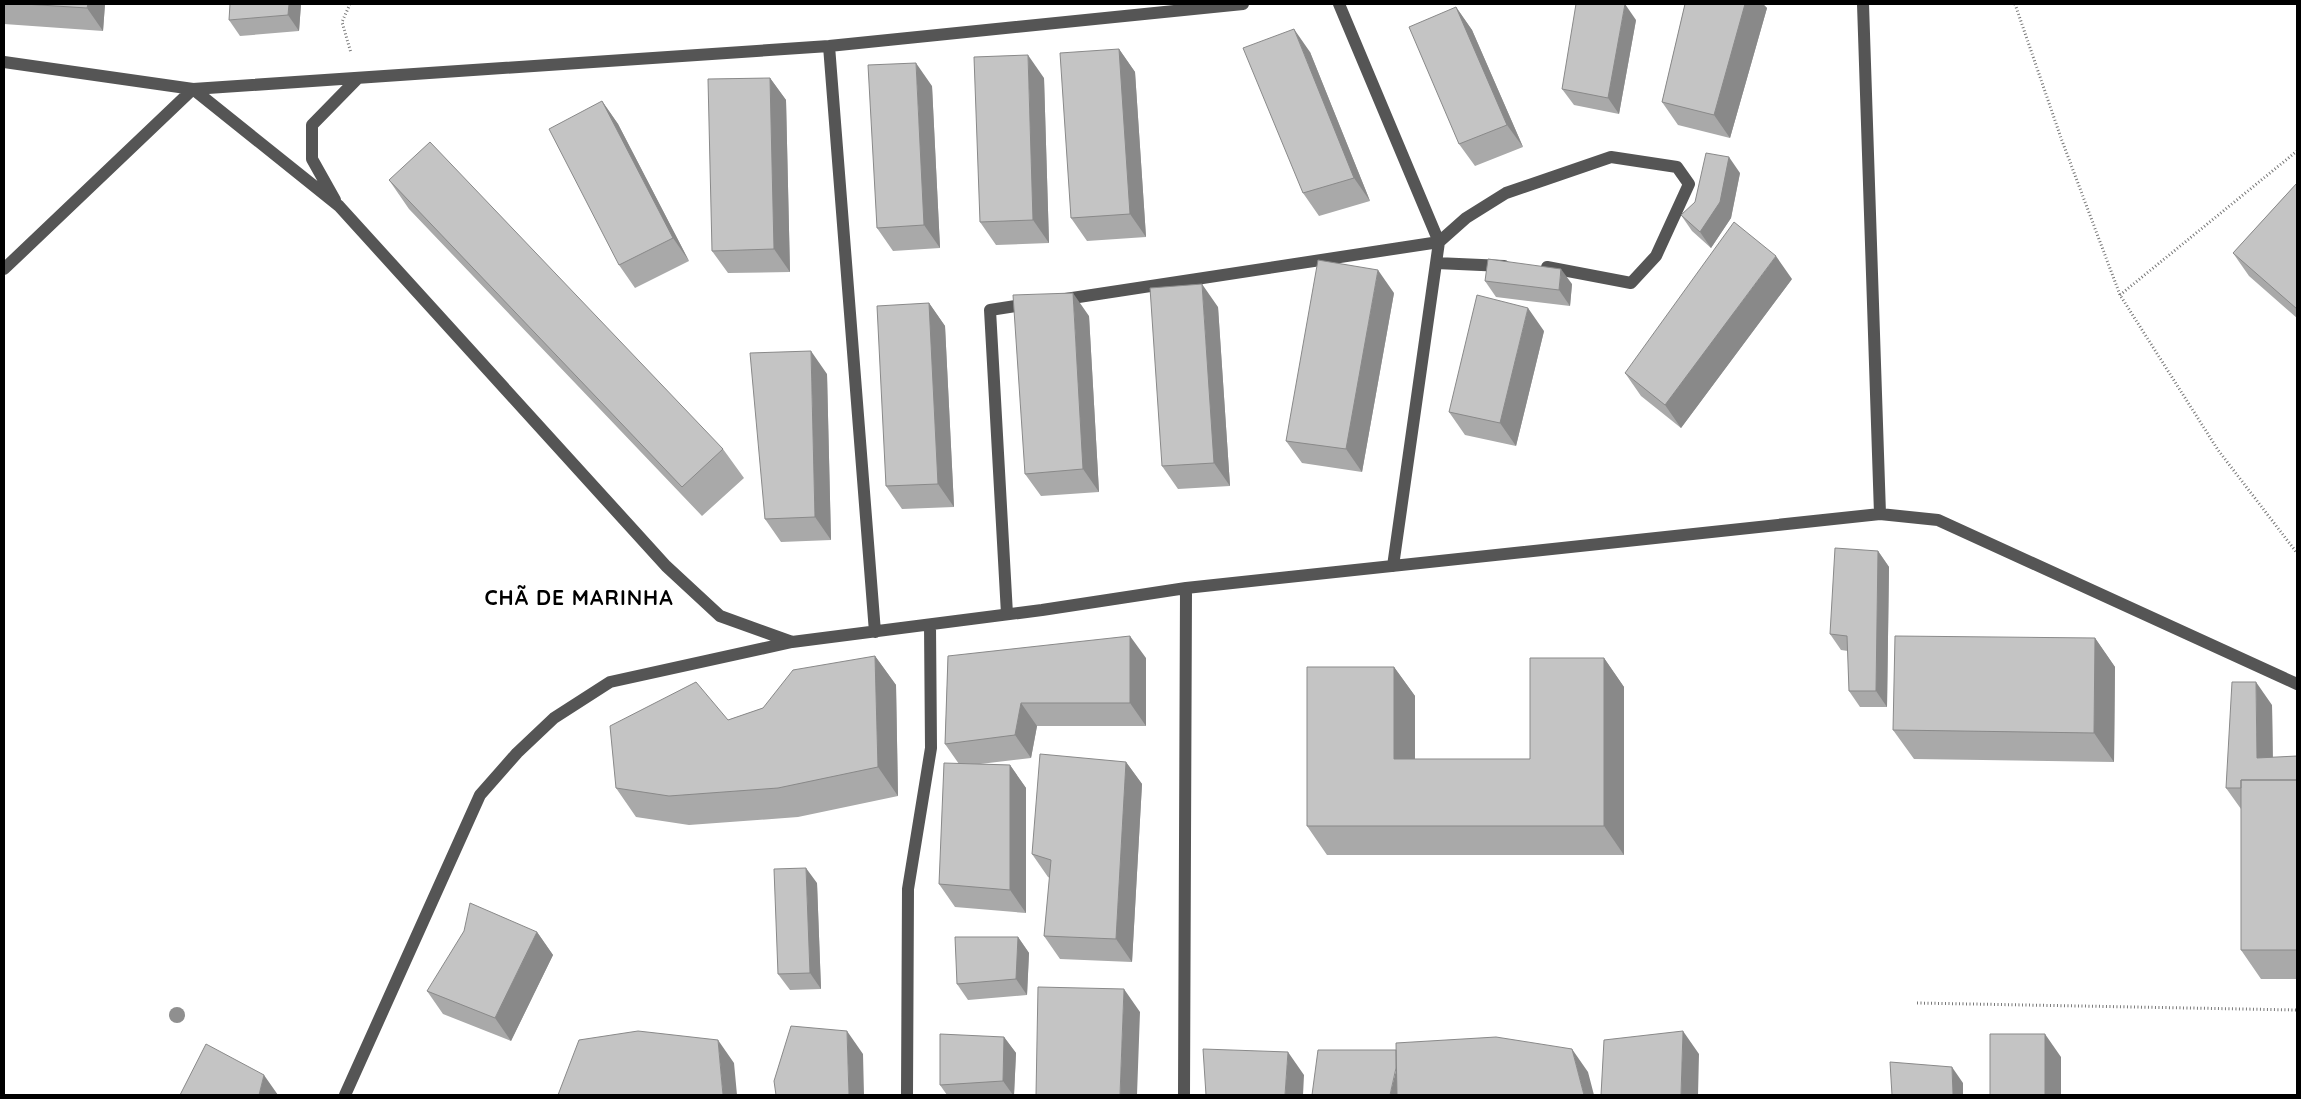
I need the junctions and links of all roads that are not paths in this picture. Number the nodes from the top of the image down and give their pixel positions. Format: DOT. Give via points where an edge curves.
graph roads {
  1 [pos="1243,4"];
  2 [pos="1339,4"];
  3 [pos="1863,4"];
  4 [pos="829,46"];
  5 [pos="4,62"];
  6 [pos="358,78"];
  7 [pos="193,89"];
  8 [pos="339,206"];
  9 [pos="1439,242"];
  10 [pos="1436,263"];
  11 [pos="1520,266"];
  12 [pos="1538,267"];
  13 [pos="4,269"];
  14 [pos="1880,514"];
  15 [pos="1393,566"];
  16 [pos="1186,588"];
  17 [pos="1007,614"];
  18 [pos="930,625"];
  19 [pos="875,632"];
  20 [pos="792,642"];
  21 [pos="2297,684"];
  22 [pos="345,1095"];
  23 [pos="907,1095"];
  24 [pos="1184,1095"];
  1 -- 4 [label="street"];
  2 -- 9 [label="street"];
  3 -- 14 [label="street"];
  4 -- 6 [label="street"];
  4 -- 19 [label="street"];
  5 -- 7 [label="street"];
  6 -- 7 [label="street"];
  6 -- 8 [label="street" via="312,125 312,159"];
  7 -- 8 [label="street"];
  7 -- 13 [label="street"];
  8 -- 20 [label="street" via="673,572 720,616"];
  9 -- 10 [label="street"];
  9 -- 12 [label="street" via="1466,218 1506,193 1611,157 1677,167 1689,184 1656,256 1631,282"];
  9 -- 17 [label="street" via="990,310"];
  10 -- 11 [label="street"];
  10 -- 15 [label="street"];
  14 -- 15 [label="street"];
  14 -- 21 [label="street" via="1938,520"];
  15 -- 16 [label="street"];
  16 -- 17 [label="street"];
  16 -- 24 [label="street"];
  17 -- 18 [label="street"];
  18 -- 19 [label="street"];
  18 -- 23 [label="street" via="931,748 908,890"];
  19 -- 20 [label="street"];
  20 -- 22 [label="street" via="610,682 554,718 517,753 480,795"];
}
